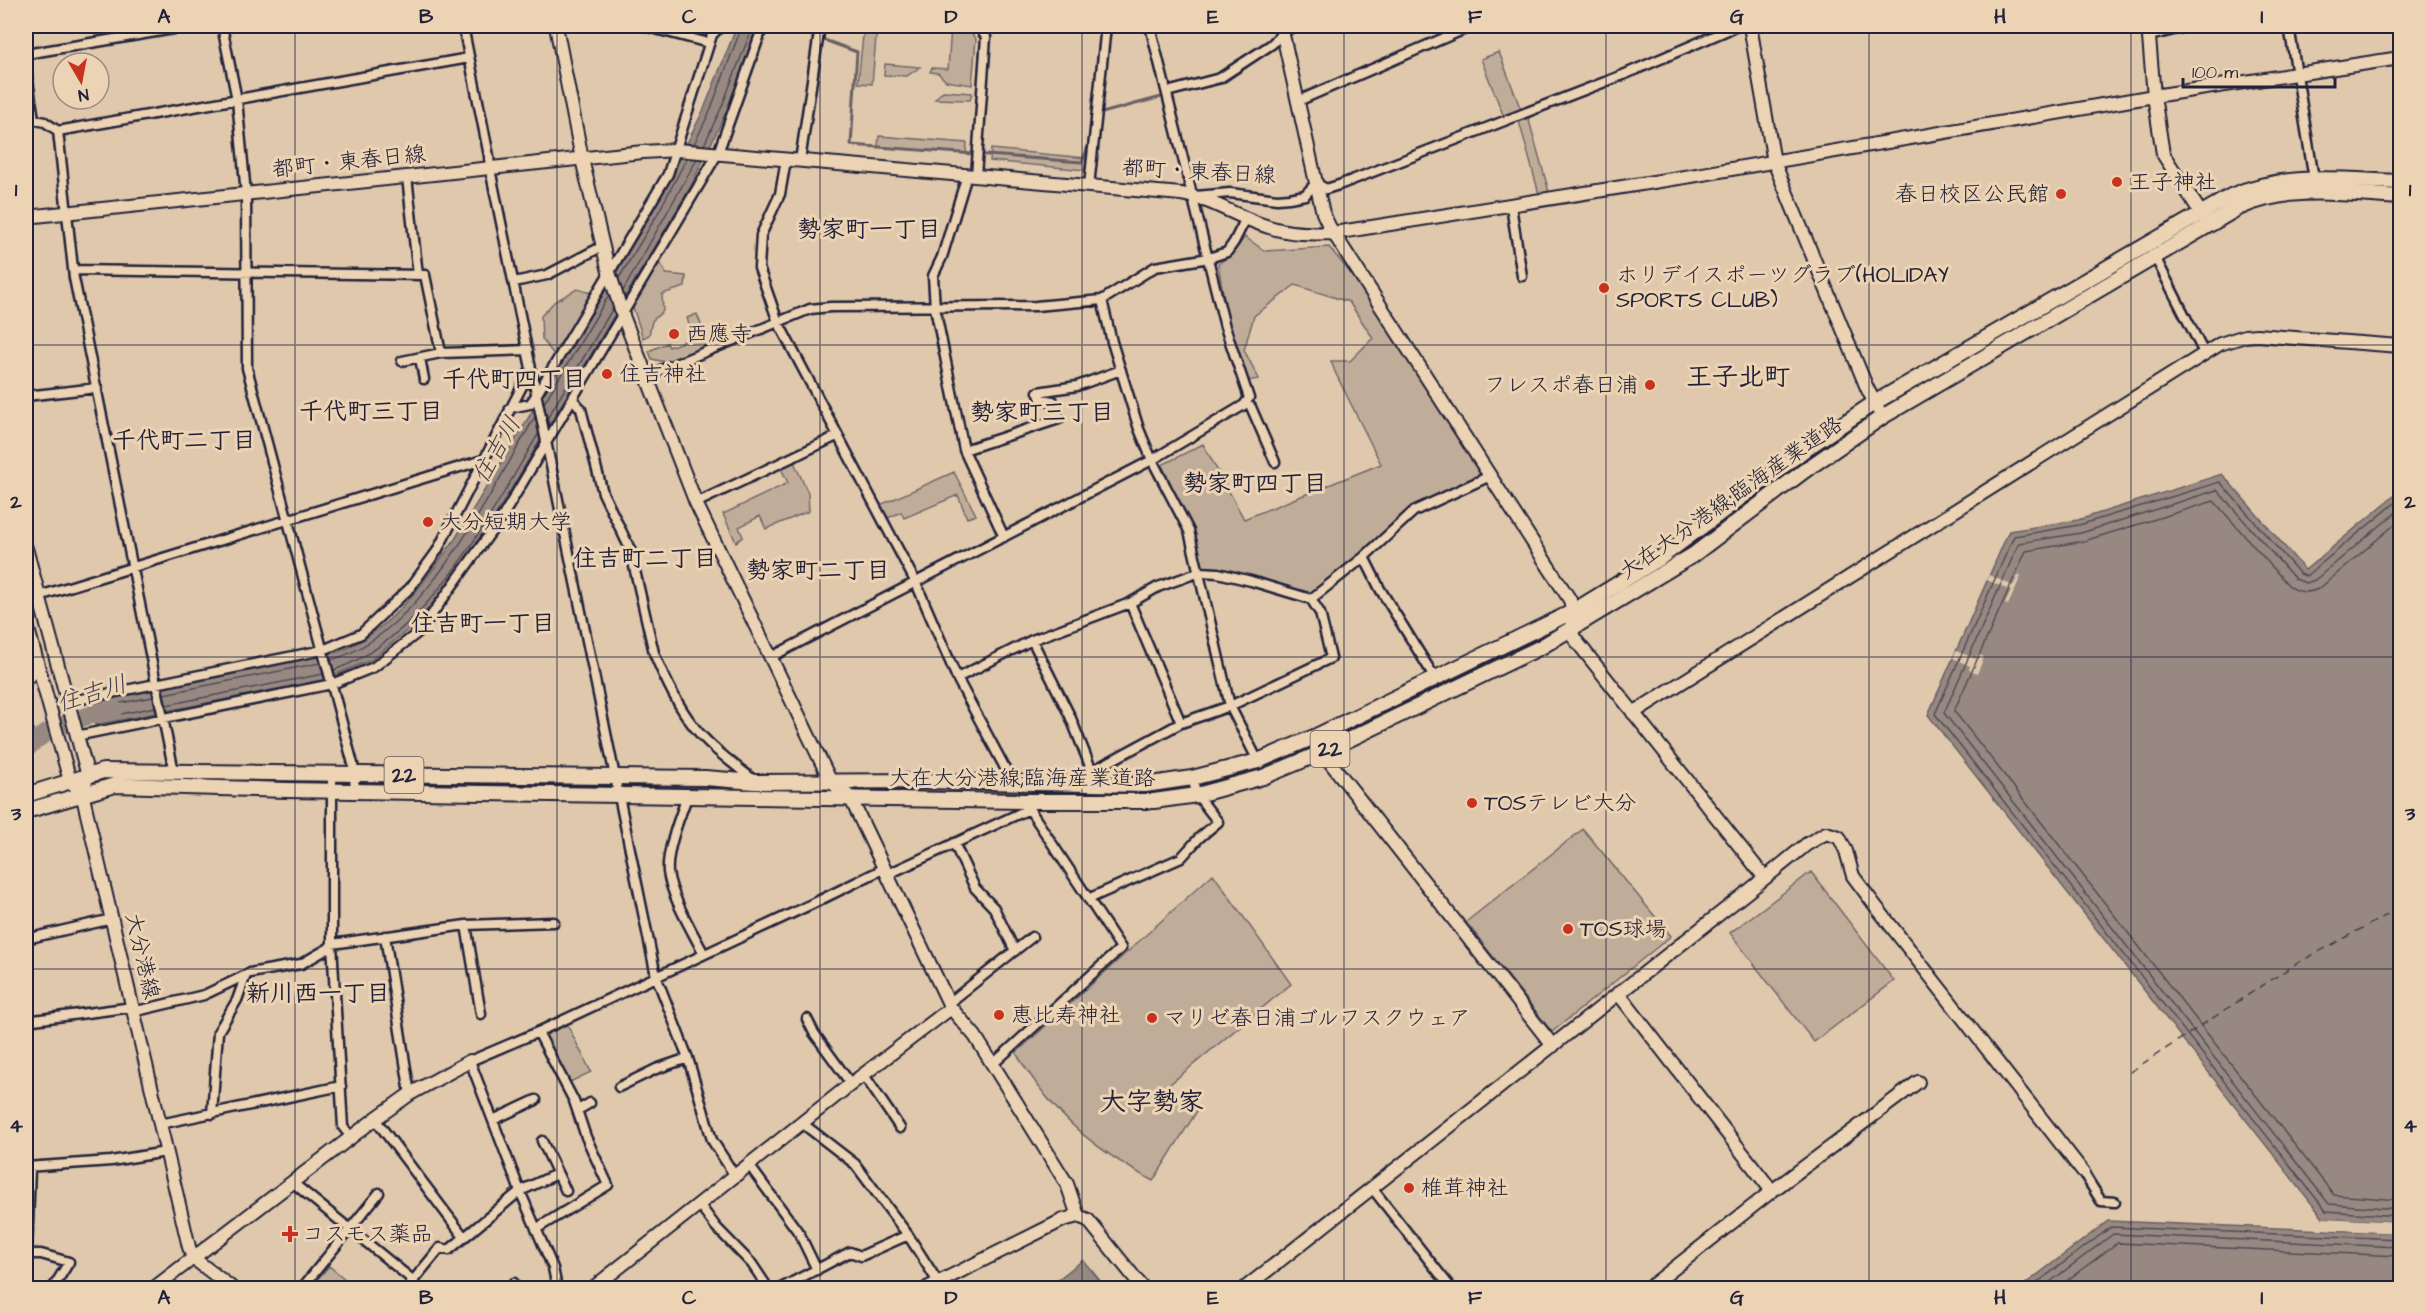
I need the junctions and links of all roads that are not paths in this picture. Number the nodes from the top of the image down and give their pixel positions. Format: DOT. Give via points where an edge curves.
graph roads {
  1 [pos="191,26"];
  2 [pos="222,26"];
  3 [pos="463,26"];
  4 [pos="556,26"];
  5 [pos="644,26"];
  6 [pos="721,26"];
  7 [pos="763,26"];
  8 [pos="978,26"];
  9 [pos="1106,26"];
  10 [pos="1150,26"];
  11 [pos="1295,26"];
  12 [pos="1472,26"];
  13 [pos="1737,26"];
  14 [pos="1750,26"];
  15 [pos="2190,26"];
  16 [pos="2289,26"];
  17 [pos="1282,29"];
  18 [pos="2148,31"];
  19 [pos="819,34"];
  20 [pos="710,43"];
  21 [pos="26,54"];
  22 [pos="2400,57"];
  23 [pos="469,58"];
  24 [pos="26,68"];
  25 [pos="2298,73"];
  26 [pos="1167,92"];
  27 [pos="2154,96"];
  28 [pos="237,100"];
  29 [pos="1298,101"];
  30 [pos="30,119"];
  31 [pos="58,131"];
  32 [pos="677,150"];
  33 [pos="718,153"];
  34 [pos="582,159"];
  35 [pos="786,160"];
  36 [pos="800,161"];
  37 [pos="1774,162"];
  38 [pos="490,169"];
  39 [pos="971,176"];
  40 [pos="408,177"];
  41 [pos="2314,179"];
  42 [pos="2400,182"];
  43 [pos="1316,183"];
  44 [pos="1089,186"];
  45 [pos="246,194"];
  46 [pos="1192,196"];
  47 [pos="2400,197"];
  48 [pos="1510,206"];
  49 [pos="68,213"];
  50 [pos="26,217"];
  51 [pos="1246,218"];
  52 [pos="2204,218"];
  53 [pos="1334,233"];
  54 [pos="603,246"];
  55 [pos="2154,255"];
  56 [pos="1209,258"];
  57 [pos="73,270"];
  58 [pos="247,273"];
  59 [pos="609,273"];
  60 [pos="418,274"];
  61 [pos="1522,276"];
  62 [pos="514,282"];
  63 [pos="1102,300"];
  64 [pos="935,308"];
  65 [pos="622,314"];
  66 [pos="778,322"];
  67 [pos="2400,346"];
  68 [pos="528,350"];
  69 [pos="441,353"];
  70 [pos="2204,353"];
  71 [pos="420,358"];
  72 [pos="402,361"];
  73 [pos="532,368"];
  74 [pos="1121,370"];
  75 [pos="646,376"];
  76 [pos="424,379"];
  77 [pos="97,388"];
  78 [pos="26,396"];
  79 [pos="537,396"];
  80 [pos="573,399"];
  81 [pos="1874,403"];
  82 [pos="1251,407"];
  83 [pos="510,408"];
  84 [pos="1882,417"];
  85 [pos="837,436"];
  86 [pos="546,440"];
  87 [pos="964,450"];
  88 [pos="486,459"];
  89 [pos="1152,460"];
  90 [pos="1275,462"];
  91 [pos="1490,476"];
  92 [pos="696,503"];
  93 [pos="286,520"];
  94 [pos="1005,537"];
  95 [pos="26,548"];
  96 [pos="1364,557"];
  97 [pos="132,568"];
  98 [pos="1200,572"];
  99 [pos="916,583"];
  100 [pos="31,598"];
  101 [pos="1311,599"];
  102 [pos="1130,603"];
  103 [pos="1572,612"];
  104 [pos="26,622"];
  105 [pos="1571,630"];
  106 [pos="1032,640"];
  107 [pos="323,652"];
  108 [pos="771,657"];
  109 [pos="38,666"];
  110 [pos="957,678"];
  111 [pos="1435,678"];
  112 [pos="26,679"];
  113 [pos="331,682"];
  114 [pos="156,686"];
  115 [pos="67,704"];
  116 [pos="1230,706"];
  117 [pos="1633,713"];
  118 [pos="162,716"];
  119 [pos="1181,723"];
  120 [pos="76,734"];
  121 [pos="1314,737"];
  122 [pos="1323,752"];
  123 [pos="1258,761"];
  124 [pos="174,772"];
  125 [pos="332,774"];
  126 [pos="355,774"];
  127 [pos="88,776"];
  128 [pos="615,777"];
  129 [pos="1192,777"];
  130 [pos="1091,778"];
  131 [pos="70,782"];
  132 [pos="755,782"];
  133 [pos="831,782"];
  134 [pos="1013,783"];
  135 [pos="332,790"];
  136 [pos="355,790"];
  137 [pos="82,794"];
  138 [pos="619,794"];
  139 [pos="26,795"];
  140 [pos="688,795"];
  141 [pos="1197,795"];
  142 [pos="850,797"];
  143 [pos="1027,805"];
  144 [pos="26,811"];
  145 [pos="954,843"];
  146 [pos="885,872"];
  147 [pos="1765,878"];
  148 [pos="1088,899"];
  149 [pos="112,919"];
  150 [pos="554,922"];
  151 [pos="466,925"];
  152 [pos="385,936"];
  153 [pos="1032,937"];
  154 [pos="26,939"];
  155 [pos="332,944"];
  156 [pos="1015,951"];
  157 [pos="704,954"];
  158 [pos="246,975"];
  159 [pos="656,976"];
  160 [pos="1618,993"];
  161 [pos="950,1006"];
  162 [pos="133,1010"];
  163 [pos="481,1014"];
  164 [pos="807,1019"];
  165 [pos="26,1021"];
  166 [pos="538,1032"];
  167 [pos="1553,1046"];
  168 [pos="688,1058"];
  169 [pos="470,1061"];
  170 [pos="993,1064"];
  171 [pos="864,1075"];
  172 [pos="1918,1082"];
  173 [pos="851,1084"];
  174 [pos="341,1086"];
  175 [pos="619,1087"];
  176 [pos="410,1094"];
  177 [pos="536,1100"];
  178 [pos="590,1103"];
  179 [pos="578,1110"];
  180 [pos="212,1114"];
  181 [pos="375,1119"];
  182 [pos="493,1120"];
  183 [pos="160,1124"];
  184 [pos="802,1124"];
  185 [pos="900,1128"];
  186 [pos="351,1137"];
  187 [pos="542,1141"];
  188 [pos="166,1152"];
  189 [pos="749,1165"];
  190 [pos="28,1168"];
  191 [pos="2083,1172"];
  192 [pos="557,1174"];
  193 [pos="735,1176"];
  194 [pos="292,1182"];
  195 [pos="1372,1188"];
  196 [pos="520,1191"];
  197 [pos="566,1191"];
  198 [pos="1772,1191"];
  199 [pos="379,1193"];
  200 [pos="2115,1202"];
  201 [pos="699,1204"];
  202 [pos="1078,1216"];
  203 [pos="536,1228"];
  204 [pos="350,1229"];
  205 [pos="908,1235"];
  206 [pos="464,1237"];
  207 [pos="26,1254"];
  208 [pos="193,1258"];
  209 [pos="817,1270"];
  210 [pos="414,1281"];
  211 [pos="932,1286"];
  212 [pos="1448,1287"];
  213 [pos="53,1288"];
  214 [pos="154,1288"];
  215 [pos="232,1288"];
  216 [pos="302,1288"];
  217 [pos="407,1288"];
  218 [pos="557,1288"];
  219 [pos="593,1288"];
  220 [pos="768,1288"];
  221 [pos="782,1288"];
  222 [pos="1143,1288"];
  223 [pos="1245,1288"];
  224 [pos="1649,1288"];
  1 -- 21 [label="street"];
  2 -- 28 [label="street"];
  3 -- 23 [label="street"];
  4 -- 34 [label="street"];
  5 -- 20 [label="street"];
  6 -- 20 [label="street"];
  7 -- 33 [label="street"];
  8 -- 39 [label="street" via="986,37"];
  9 -- 44 [label="street"];
  10 -- 26 [label="street"];
  11 -- 17 [label="street"];
  12 -- 29 [label="street"];
  13 -- 43 [label="street" via="1340,185 1326,189"];
  14 -- 37 [label="street"];
  15 -- 18 [label="street"];
  16 -- 25 [label="street"];
  17 -- 26 [label="street" via="1272,44 1220,78"];
  17 -- 29 [label="street"];
  18 -- 27 [label="street"];
  19 -- 36 [label="street"];
  20 -- 32 [label="street"];
  22 -- 25 [label="street"];
  23 -- 28 [label="street"];
  23 -- 38 [label="street"];
  24 -- 30 [label="street"];
  25 -- 27 [label="street"];
  25 -- 41 [label="street"];
  26 -- 46 [label="street"];
  27 -- 37 [label="street"];
  27 -- 52 [label="street" via="2163,154"];
  28 -- 31 [label="street"];
  28 -- 45 [label="street"];
  29 -- 43 [label="street"];
  30 -- 31 [label="street" via="45,122"];
  31 -- 49 [label="street"];
  32 -- 33 [label="street, 都町・東春日線"];
  32 -- 34 [label="street, 都町・東春日線"];
  32 -- 59 [label="street" via="668,174"];
  33 -- 35 [label="street, 都町・東春日線"];
  33 -- 65 [label="street"];
  34 -- 38 [label="street, 都町・東春日線"];
  34 -- 54 [label="street"];
  35 -- 36 [label="street, 都町・東春日線"];
  35 -- 66 [label="street" via="780,194 761,236 759,268"];
  36 -- 39 [label="street, 都町・東春日線"];
  37 -- 48 [label="street"];
  37 -- 81 [label="street"];
  38 -- 40 [label="street, 都町・東春日線"];
  38 -- 62 [label="street"];
  39 -- 44 [label="street, 都町・東春日線"];
  39 -- 64 [label="street" via="933,276"];
  40 -- 45 [label="street, 都町・東春日線"];
  40 -- 60 [label="street"];
  41 -- 42 [label="main road, 大在大分港線;臨海産業道路 / 22"];
  41 -- 52 [label="main road, 大在大分港線;臨海産業道路 / 22" via="2266,183 2230,196"];
  43 -- 46 [label="street, 都町・東春日線" via="1305,195 1289,198 1230,193"];
  43 -- 53 [label="street" via="1323,213"];
  44 -- 46 [label="street, 都町・東春日線"];
  45 -- 49 [label="street, 都町・東春日線"];
  45 -- 58 [label="street"];
  46 -- 51 [label="street"];
  46 -- 56 [label="street"];
  47 -- 52 [label="main road, 大在大分港線;臨海産業道路 / 22" via="2281,193"];
  48 -- 53 [label="street"];
  48 -- 61 [label="street"];
  49 -- 50 [label="street, 都町・東春日線"];
  49 -- 57 [label="street"];
  51 -- 53 [label="street" via="1289,232"];
  51 -- 56 [label="street" via="1231,247"];
  52 -- 55 [label="main road, 大在大分港線;臨海産業道路 / 22"];
  52 -- 81 [label="main road, 大在大分港線;臨海産業道路 / 22"];
  53 -- 91 [label="street"];
  54 -- 59 [label="street"];
  54 -- 62 [label="street" via="547,275"];
  55 -- 70 [label="street"];
  55 -- 84 [label="main road, 大在大分港線;臨海産業道路 / 22"];
  56 -- 63 [label="street" via="1155,267"];
  56 -- 89 [label="street" via="1233,355 1249,398 1237,411"];
  57 -- 58 [label="street"];
  57 -- 77 [label="street"];
  58 -- 60 [label="street"];
  58 -- 93 [label="street" via="247,368"];
  59 -- 65 [label="street"];
  59 -- 79 [label="street"];
  60 -- 69 [label="street" via="425,275"];
  62 -- 68 [label="street"];
  63 -- 64 [label="street"];
  63 -- 74 [label="street"];
  64 -- 66 [label="street" via="831,306 810,309"];
  64 -- 87 [label="street"];
  65 -- 75 [label="street"];
  65 -- 80 [label="street"];
  66 -- 75 [label="street"];
  66 -- 85 [label="street"];
  67 -- 70 [label="street" via="2257,335 2233,339"];
  68 -- 69 [label="street"];
  68 -- 73 [label="street"];
  69 -- 71 [label="street"];
  70 -- 117 [label="street"];
  71 -- 72 [label="street"];
  71 -- 76 [label="street"];
  73 -- 79 [label="street"];
  73 -- 83 [label="street"];
  74 -- 87 [label="street" via="1077,386 1038,392 1041,399 1053,401 1059,419"];
  74 -- 89 [label="street"];
  75 -- 92 [label="street"];
  77 -- 78 [label="street"];
  77 -- 97 [label="street"];
  79 -- 83 [label="street" via="530,404"];
  79 -- 86 [label="street"];
  80 -- 86 [label="street"];
  80 -- 132 [label="street" via="581,409 603,493 630,549 659,666 692,725"];
  81 -- 84 [label="street"];
  81 -- 103 [label="main road, 大在大分港線;臨海産業道路 / 22" via="1660,558"];
  82 -- 90 [label="street"];
  83 -- 88 [label="street"];
  84 -- 105 [label="main road, 大在大分港線;臨海産業道路 / 22" via="1693,555"];
  85 -- 92 [label="street"];
  85 -- 99 [label="street"];
  86 -- 113 [label="street" via="504,514 420,631 374,667"];
  86 -- 128 [label="street"];
  87 -- 94 [label="street"];
  88 -- 93 [label="street"];
  88 -- 107 [label="street" via="437,551 410,588 361,634"];
  89 -- 94 [label="street"];
  89 -- 98 [label="street" via="1189,531"];
  91 -- 96 [label="street" via="1414,512"];
  91 -- 103 [label="street" via="1570,600"];
  92 -- 108 [label="street"];
  93 -- 97 [label="street"];
  93 -- 107 [label="street"];
  94 -- 99 [label="street"];
  95 -- 100 [label="street"];
  96 -- 101 [label="street"];
  96 -- 111 [label="street"];
  97 -- 100 [label="street"];
  97 -- 114 [label="street"];
  98 -- 101 [label="street" via="1240,578"];
  98 -- 102 [label="street" via="1158,587"];
  98 -- 116 [label="street"];
  99 -- 108 [label="street"];
  99 -- 110 [label="street"];
  100 -- 115 [label="street"];
  101 -- 116 [label="street" via="1320,613 1331,658"];
  102 -- 106 [label="street"];
  102 -- 119 [label="street"];
  103 -- 105 [label="street"];
  103 -- 111 [label="main road, 大在大分港線;臨海産業道路 / 22"];
  104 -- 109 [label="street"];
  105 -- 117 [label="street"];
  105 -- 122 [label="main road, 大在大分港線;臨海産業道路 / 22"];
  106 -- 110 [label="street"];
  106 -- 130 [label="street" via="1070,716"];
  107 -- 113 [label="street"];
  107 -- 114 [label="street"];
  108 -- 133 [label="street"];
  109 -- 112 [label="street"];
  109 -- 131 [label="street"];
  110 -- 134 [label="street"];
  111 -- 121 [label="main road, 大在大分港線;臨海産業道路 / 22"];
  113 -- 118 [label="street"];
  113 -- 126 [label="street"];
  114 -- 115 [label="street"];
  114 -- 118 [label="street"];
  115 -- 120 [label="street"];
  116 -- 119 [label="street"];
  116 -- 123 [label="street"];
  117 -- 147 [label="street"];
  118 -- 120 [label="street"];
  118 -- 124 [label="street"];
  119 -- 130 [label="street"];
  120 -- 127 [label="street"];
  121 -- 122 [label="street"];
  121 -- 123 [label="main road, 大在大分港線;臨海産業道路 / 22"];
  122 -- 141 [label="main road, 大在大分港線;臨海産業道路 / 22" via="1263,777"];
  122 -- 167 [label="street"];
  123 -- 129 [label="main road, 大在大分港線;臨海産業道路 / 22"];
  124 -- 125 [label="main road, 大在大分港線;臨海産業道路 / 22"];
  124 -- 127 [label="main road, 大在大分港線;臨海産業道路 / 22" via="103,771"];
  125 -- 126 [label="main road, 大在大分港線;臨海産業道路 / 22"];
  125 -- 135 [label="street"];
  126 -- 128 [label="main road, 大在大分港線;臨海産業道路 / 22"];
  126 -- 136 [label="street"];
  127 -- 131 [label="main road, 22"];
  127 -- 137 [label="street"];
  128 -- 132 [label="main road, 大在大分港線;臨海産業道路 / 22"];
  128 -- 138 [label="street"];
  129 -- 130 [label="main road, 大在大分港線;臨海産業道路 / 22" via="1145,785"];
  129 -- 141 [label="street"];
  130 -- 134 [label="main road, 大在大分港線;臨海産業道路 / 22"];
  131 -- 137 [label="street"];
  131 -- 139 [label="main road, 22"];
  132 -- 133 [label="main road, 大在大分港線;臨海産業道路 / 22"];
  133 -- 134 [label="main road, 大在大分港線;臨海産業道路 / 22"];
  133 -- 142 [label="street"];
  135 -- 136 [label="main road, 大在大分港線;臨海産業道路 / 22"];
  135 -- 137 [label="main road, 大在大分港線;臨海産業道路 / 22" via="115,785"];
  135 -- 155 [label="street"];
  136 -- 138 [label="main road, 大在大分港線;臨海産業道路 / 22"];
  137 -- 144 [label="main road, 大在大分港線;臨海産業道路 / 22"];
  137 -- 149 [label="street, 大分港線"];
  138 -- 140 [label="main road, 大在大分港線;臨海産業道路 / 22"];
  138 -- 159 [label="street"];
  140 -- 142 [label="main road, 大在大分港線;臨海産業道路 / 22"];
  140 -- 157 [label="street" via="674,834 668,872 680,907"];
  141 -- 143 [label="main road, 大在大分港線;臨海産業道路 / 22" via="1154,801"];
  141 -- 148 [label="street" via="1218,822 1181,858"];
  142 -- 143 [label="main road, 大在大分港線;臨海産業道路 / 22"];
  142 -- 146 [label="street"];
  143 -- 145 [label="street"];
  143 -- 148 [label="street"];
  145 -- 146 [label="street"];
  145 -- 156 [label="street" via="975,888 994,908"];
  146 -- 157 [label="street"];
  146 -- 161 [label="street"];
  147 -- 160 [label="street"];
  147 -- 191 [label="street" via="1826,833 1839,837 1853,876"];
  148 -- 170 [label="street" via="1121,948"];
  149 -- 154 [label="street"];
  149 -- 162 [label="street, 大分港線"];
  150 -- 151 [label="street"];
  151 -- 152 [label="street"];
  151 -- 163 [label="street"];
  152 -- 155 [label="street"];
  152 -- 176 [label="street"];
  153 -- 156 [label="street"];
  155 -- 158 [label="street" via="301,964"];
  155 -- 174 [label="street"];
  156 -- 161 [label="street"];
  157 -- 159 [label="street"];
  158 -- 162 [label="street" via="204,995"];
  158 -- 180 [label="street" via="218,1032"];
  159 -- 166 [label="street"];
  159 -- 168 [label="street"];
  160 -- 167 [label="street"];
  160 -- 198 [label="street"];
  161 -- 170 [label="street"];
  161 -- 171 [label="street"];
  162 -- 165 [label="street"];
  162 -- 183 [label="street, 大分港線"];
  164 -- 173 [label="street"];
  166 -- 169 [label="street"];
  166 -- 179 [label="street"];
  167 -- 195 [label="street"];
  168 -- 175 [label="street"];
  168 -- 193 [label="street" via="712,1140"];
  169 -- 176 [label="street"];
  169 -- 182 [label="street"];
  170 -- 202 [label="street" via="1067,1184"];
  171 -- 173 [label="street"];
  171 -- 185 [label="street"];
  172 -- 198 [label="street"];
  173 -- 184 [label="street"];
  174 -- 180 [label="street"];
  174 -- 186 [label="street" via="343,1127"];
  176 -- 181 [label="street"];
  177 -- 182 [label="street"];
  178 -- 179 [label="street"];
  179 -- 203 [label="street" via="585,1137 608,1185"];
  180 -- 183 [label="street"];
  181 -- 186 [label="street"];
  181 -- 206 [label="street"];
  182 -- 196 [label="street"];
  183 -- 188 [label="street, 大分港線"];
  184 -- 189 [label="street"];
  184 -- 205 [label="street" via="855,1164"];
  186 -- 194 [label="street"];
  187 -- 192 [label="street"];
  188 -- 190 [label="street"];
  188 -- 208 [label="street, 大分港線"];
  189 -- 193 [label="street"];
  189 -- 209 [label="street" via="799,1233"];
  190 -- 207 [label="street"];
  191 -- 200 [label="street" via="2101,1201"];
  192 -- 196 [label="street"];
  192 -- 197 [label="street"];
  193 -- 201 [label="street"];
  194 -- 204 [label="street"];
  194 -- 208 [label="street"];
  195 -- 212 [label="street"];
  195 -- 223 [label="street"];
  196 -- 203 [label="street"];
  196 -- 206 [label="street"];
  198 -- 224 [label="street"];
  199 -- 204 [label="street"];
  201 -- 219 [label="street"];
  201 -- 220 [label="street"];
  202 -- 211 [label="street"];
  202 -- 222 [label="street" via="1088,1220"];
  203 -- 218 [label="street"];
  204 -- 210 [label="street"];
  204 -- 216 [label="street"];
  205 -- 209 [label="street" via="861,1256 850,1252"];
  205 -- 211 [label="street"];
  206 -- 210 [label="street" via="449,1250 440,1248"];
  207 -- 213 [label="street" via="69,1262"];
  208 -- 214 [label="street"];
  208 -- 215 [label="street"];
  209 -- 221 [label="street"];
  210 -- 217 [label="street"];
}
